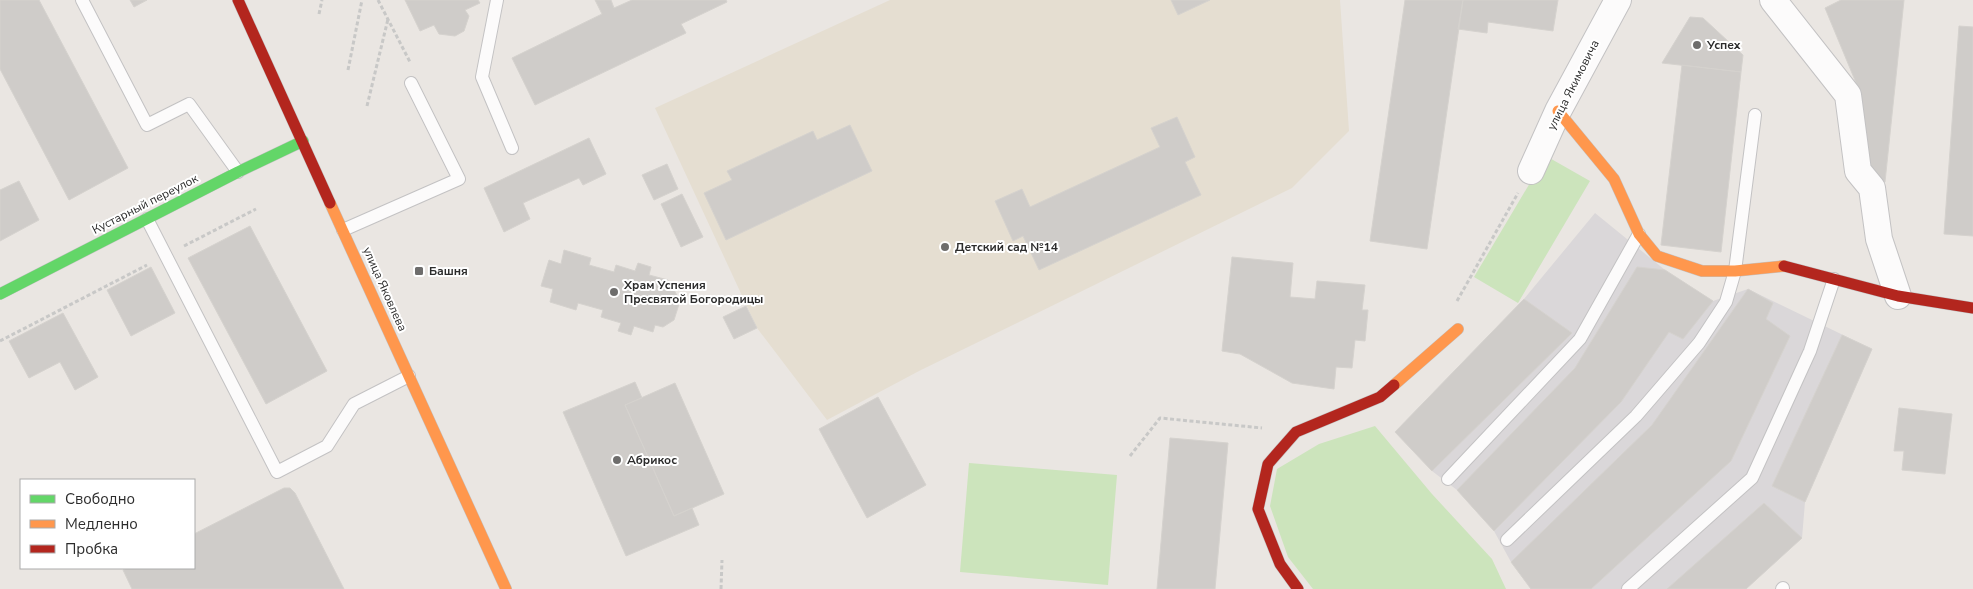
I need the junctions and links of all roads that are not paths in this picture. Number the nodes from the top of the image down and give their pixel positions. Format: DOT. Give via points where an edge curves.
graph roads {
  1 [pos="82,0"];
  2 [pos="238,0"];
  3 [pos="497,0"];
  4 [pos="1618,0"];
  5 [pos="1773,0"];
  6 [pos="411,83"];
  7 [pos="1558,111"];
  8 [pos="1755,115"];
  9 [pos="303,141"];
  10 [pos="512,148"];
  11 [pos="1531,171"];
  12 [pos="238,172"];
  13 [pos="147,219"];
  14 [pos="343,230"];
  15 [pos="1639,234"];
  16 [pos="1735,271"];
  17 [pos="1834,279"];
  18 [pos="0,294"];
  19 [pos="1898,296"];
  20 [pos="1973,308"];
  21 [pos="1458,329"];
  22 [pos="409,376"];
  23 [pos="1448,479"];
  24 [pos="1507,540"];
  25 [pos="506,589"];
  26 [pos="1298,589"];
  27 [pos="1628,589"];
  1 -- 12 [label="lane" via="147,125 189,104"];
  2 -- 9 [label="street, улица Яковлева"];
  3 -- 10 [label="lane" via="482,77"];
  4 -- 7 [label="street, улица Якимовича"];
  5 -- 19 [label="street" via="1848,96 1858,170 1872,188 1879,239"];
  6 -- 14 [label="lane" via="459,179"];
  7 -- 11 [label="street, улица Якимовича"];
  7 -- 15 [label="street" via="1614,178"];
  8 -- 16 [label="lane"];
  9 -- 12 [label="street, Кустарный переулок"];
  9 -- 14 [label="street, улица Яковлева"];
  12 -- 13 [label="street, Кустарный переулок"];
  13 -- 18 [label="street, Кустарный переулок"];
  13 -- 22 [label="lane" via="277,472 327,446 354,404"];
  14 -- 22 [label="street, улица Яковлева"];
  15 -- 16 [label="street" via="1657,256 1702,272"];
  15 -- 23 [label="lane" via="1580,339"];
  16 -- 17 [label="street" via="1782,266"];
  16 -- 24 [label="lane" via="1726,302 1698,343 1636,416"];
  17 -- 19 [label="street"];
  17 -- 27 [label="lane" via="1810,351 1752,478"];
  19 -- 20 [label="street"];
  21 -- 26 [label="street" via="1380,397 1296,432 1268,464 1258,508 1280,564"];
  22 -- 25 [label="street, улица Яковлева"];
}
